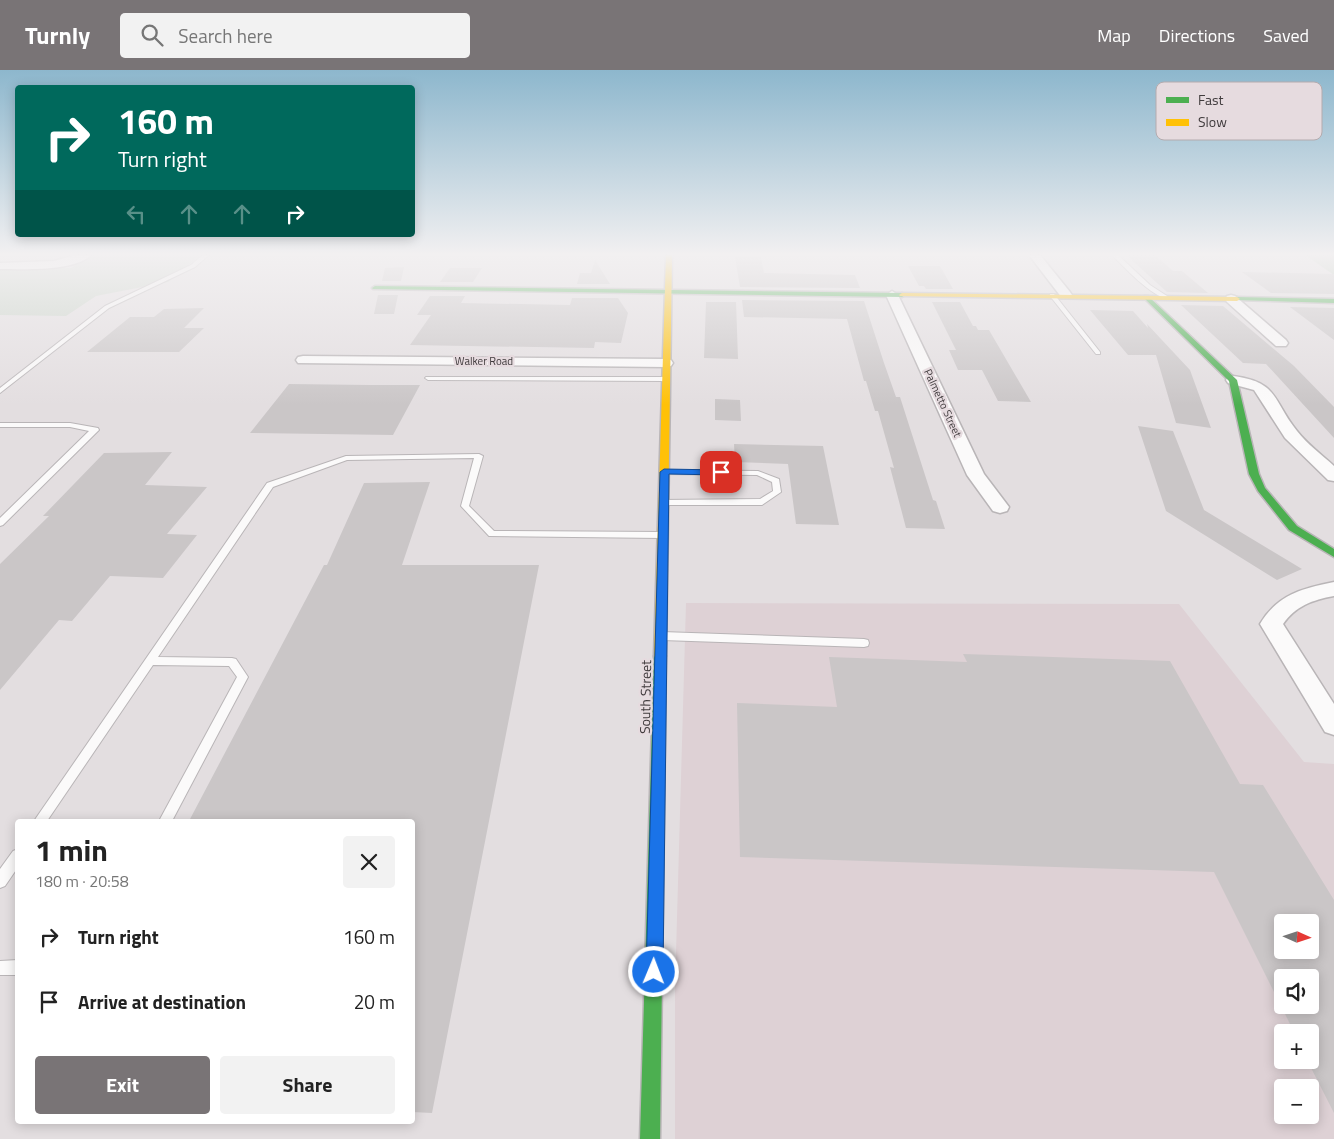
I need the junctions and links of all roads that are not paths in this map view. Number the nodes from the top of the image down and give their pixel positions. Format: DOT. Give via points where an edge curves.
graph roads {
  1 [pos="112,305"];
  2 [pos="668,305"];
  3 [pos="897,305"];
  4 [pos="1060,305"];
  5 [pos="1154,305"];
  6 [pos="1238,305"];
  7 [pos="1281,343"];
  8 [pos="1098,353"];
  9 [pos="303,360"];
  10 [pos="666,363"];
  11 [pos="428,378"];
  12 [pos="666,379"];
  13 [pos="1232,380"];
  14 [pos="0,391"];
  15 [pos="0,424"];
  16 [pos="664,472"];
  17 [pos="1334,476"];
  18 [pos="664,502"];
  19 [pos="1000,508"];
  20 [pos="0,523"];
  21 [pos="663,535"];
  22 [pos="1334,554"];
  23 [pos="1334,589"];
  24 [pos="661,636"];
  25 [pos="864,643"];
  26 [pos="150,661"];
  27 [pos="1334,725"];
  28 [pos="41,819"];
  29 [pos="166,819"];
  30 [pos="15,859"];
  31 [pos="0,881"];
  32 [pos="15,967"];
  33 [pos="0,968"];
  34 [pos="650,1139"];
  1 -- 14 [label="lane"];
  2 -- 10 [label="street, South Street"];
  3 -- 19 [label="street, Palmetto Street" via="976,475"];
  4 -- 8 [label="lane"];
  5 -- 13 [label="street"];
  6 -- 7 [label="street"];
  9 -- 10 [label="street, Walker Road"];
  10 -- 12 [label="street, South Street"];
  11 -- 12 [label="lane"];
  12 -- 16 [label="street, South Street"];
  13 -- 17 [label="street" via="1258,387 1291,436"];
  13 -- 22 [label="street" via="1254,474 1262,489 1293,528"];
  15 -- 20 [label="lane" via="70,425 95,430"];
  16 -- 18 [label="street, South Street"];
  16 -- 18 [label="lane" via="758,473 776,481 777,492 762,502"];
  18 -- 21 [label="street, South Street"];
  21 -- 24 [label="street, South Street"];
  21 -- 26 [label="lane" via="492,534 465,506 479,456 346,458 270,485"];
  23 -- 27 [label="street" via="1302,595 1283,608 1271,624"];
  24 -- 25 [label="lane"];
  24 -- 34 [label="street, South Street"];
  26 -- 28 [label="lane"];
  26 -- 29 [label="lane" via="232,662 243,677"];
  30 -- 31 [label="lane"];
  32 -- 33 [label="lane"];
}
